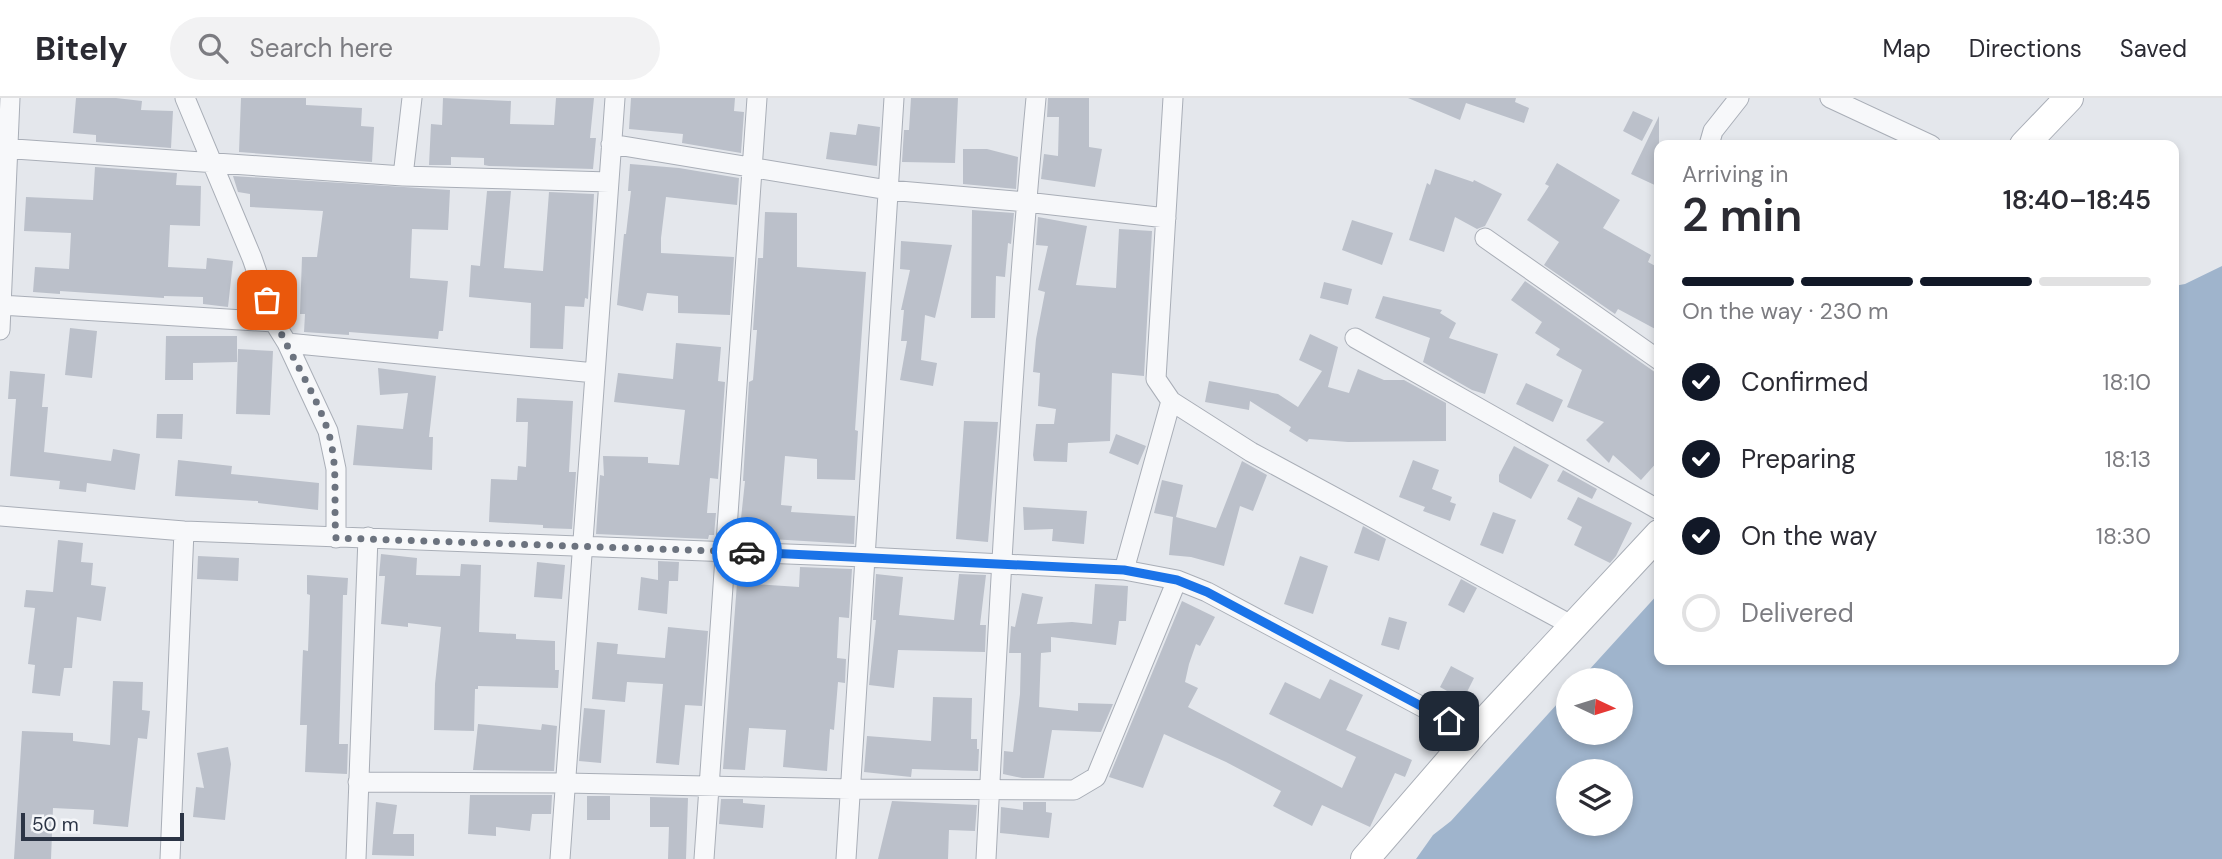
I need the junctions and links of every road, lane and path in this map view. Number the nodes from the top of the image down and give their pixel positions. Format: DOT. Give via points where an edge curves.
graph roads {
  1 [pos="10,98"];
  2 [pos="185,98"];
  3 [pos="412,98"];
  4 [pos="615,98"];
  5 [pos="757,98"];
  6 [pos="894,98"];
  7 [pos="1036,98"];
  8 [pos="1173,98"];
  9 [pos="1739,98"];
  10 [pos="1830,98"];
  11 [pos="2069,98"];
  12 [pos="1710,140"];
  13 [pos="1920,140"];
  14 [pos="2029,140"];
  15 [pos="611,144"];
  16 [pos="4,149"];
  17 [pos="211,162"];
  18 [pos="752,169"];
  19 [pos="402,176"];
  20 [pos="609,182"];
  21 [pos="888,190"];
  22 [pos="1026,202"];
  23 [pos="1166,218"];
  24 [pos="1485,239"];
  25 [pos="1,305"];
  26 [pos="274,322"];
  27 [pos="0,330"];
  28 [pos="1356,338"];
  29 [pos="286,343"];
  30 [pos="1654,357"];
  31 [pos="595,373"];
  32 [pos="1171,401"];
  33 [pos="1654,507"];
  34 [pos="0,516"];
  35 [pos="184,531"];
  36 [pos="368,537"];
  37 [pos="336,538"];
  38 [pos="1654,539"];
  39 [pos="583,546"];
  40 [pos="725,551"];
  41 [pos="865,556"];
  42 [pos="1001,563"];
  43 [pos="1124,570"];
  44 [pos="1177,580"];
  45 [pos="1573,626"];
  46 [pos="1473,734"];
  47 [pos="358,782"];
  48 [pos="566,783"];
  49 [pos="709,787"];
  50 [pos="990,788"];
  51 [pos="851,789"];
  52 [pos="170,859"];
  53 [pos="356,859"];
  54 [pos="560,859"];
  55 [pos="704,859"];
  56 [pos="846,859"];
  57 [pos="986,859"];
  58 [pos="1366,859"];
  1 -- 16 [label="street"];
  2 -- 17 [label="street"];
  3 -- 19 [label="street"];
  4 -- 15 [label="street"];
  5 -- 18 [label="street"];
  6 -- 21 [label="street"];
  7 -- 22 [label="street"];
  8 -- 23 [label="street"];
  9 -- 12 [label="street"];
  10 -- 13 [label="street"];
  11 -- 14 [label="main road"];
  15 -- 18 [label="street"];
  15 -- 20 [label="street"];
  16 -- 17 [label="street"];
  16 -- 25 [label="street"];
  17 -- 19 [label="street"];
  17 -- 26 [label="street"];
  18 -- 21 [label="street"];
  18 -- 40 [label="street"];
  19 -- 20 [label="street"];
  20 -- 31 [label="street"];
  21 -- 22 [label="street"];
  21 -- 41 [label="street"];
  22 -- 23 [label="street"];
  22 -- 42 [label="street"];
  23 -- 32 [label="street" via="1156,379"];
  24 -- 30 [label="street"];
  25 -- 26 [label="street"];
  25 -- 27 [label="street"];
  26 -- 29 [label="street"];
  28 -- 33 [label="street"];
  29 -- 31 [label="street"];
  29 -- 37 [label="street" via="328,431 336,469"];
  31 -- 39 [label="street"];
  32 -- 43 [label="street"];
  32 -- 45 [label="street" via="1251,452"];
  34 -- 35 [label="street"];
  35 -- 37 [label="street"];
  35 -- 52 [label="street"];
  36 -- 37 [label="street"];
  36 -- 39 [label="street"];
  36 -- 47 [label="street"];
  38 -- 45 [label="main road"];
  39 -- 40 [label="street"];
  39 -- 48 [label="street"];
  40 -- 41 [label="street"];
  40 -- 49 [label="street"];
  41 -- 42 [label="street"];
  41 -- 51 [label="street"];
  42 -- 43 [label="street"];
  42 -- 50 [label="street"];
  43 -- 44 [label="street"];
  44 -- 46 [label="street"];
  44 -- 50 [label="street" via="1096,777 1074,790"];
  45 -- 46 [label="main road"];
  46 -- 58 [label="main road"];
  47 -- 48 [label="street"];
  47 -- 53 [label="street"];
  48 -- 49 [label="street"];
  48 -- 54 [label="street"];
  49 -- 51 [label="street"];
  49 -- 55 [label="street"];
  50 -- 51 [label="street"];
  50 -- 57 [label="street"];
  51 -- 56 [label="street"];
}
